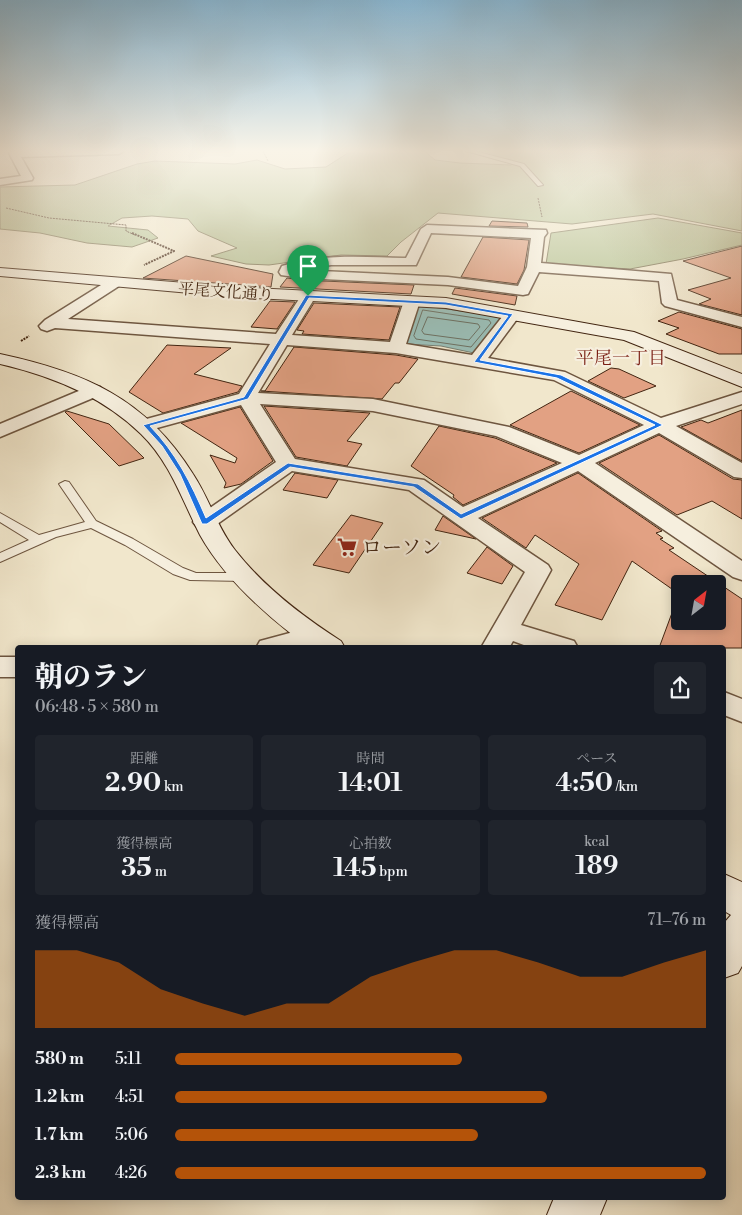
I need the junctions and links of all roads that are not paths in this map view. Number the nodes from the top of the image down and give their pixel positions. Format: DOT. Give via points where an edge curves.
graph roads {
  1 [pos="534,267"];
  2 [pos="2,274"];
  3 [pos="114,283"];
  4 [pos="308,296"];
  5 [pos="412,302"];
  6 [pos="512,315"];
  7 [pos="742,322"];
  8 [pos="280,340"];
  9 [pos="396,348"];
  10 [pos="0,359"];
  11 [pos="476,361"];
  12 [pos="742,381"];
  13 [pos="93,391"];
  14 [pos="246,398"];
  15 [pos="742,398"];
  16 [pos="146,425"];
  17 [pos="660,425"];
  18 [pos="0,431"];
  19 [pos="581,463"];
  20 [pos="288,464"];
  21 [pos="742,472"];
  22 [pos="66,484"];
  23 [pos="0,517"];
  24 [pos="461,517"];
  25 [pos="204,522"];
  26 [pos="92,524"];
  27 [pos="38,540"];
  28 [pos="0,558"];
  29 [pos="742,572"];
  30 [pos="244,577"];
  31 [pos="500,638"];
  32 [pos="322,642"];
  33 [pos="296,645"];
  34 [pos="545,645"];
  35 [pos="15,667"];
  36 [pos="0,668"];
  37 [pos="726,704"];
  38 [pos="742,711"];
  39 [pos="726,891"];
  40 [pos="742,902"];
  41 [pos="742,929"];
  42 [pos="726,956"];
  1 -- 1 [label="street" via="523,291 448,281 286,272 295,266 314,262 411,262 428,229 540,234"];
  1 -- 7 [label="street" via="666,277 670,303"];
  2 -- 3 [label="street, 平尾文化通り"];
  3 -- 4 [label="street, 平尾文化通り"];
  3 -- 8 [label="street" via="47,326"];
  4 -- 5 [label="street, 平尾文化通り"];
  4 -- 8 [label="street"];
  5 -- 6 [label="street, 平尾文化通り" via="446,303"];
  5 -- 9 [label="street"];
  6 -- 11 [label="street"];
  6 -- 12 [label="street, 平尾文化通り" via="628,336"];
  8 -- 9 [label="street"];
  8 -- 14 [label="street"];
  9 -- 11 [label="street"];
  10 -- 13 [label="street" via="45,371"];
  11 -- 17 [label="street" via="559,376"];
  13 -- 16 [label="street" via="125,408"];
  13 -- 18 [label="street"];
  14 -- 16 [label="street"];
  14 -- 19 [label="street" via="373,405 502,431"];
  14 -- 20 [label="street"];
  15 -- 17 [label="street"];
  16 -- 25 [label="street" via="165,445 183,474"];
  17 -- 19 [label="street"];
  17 -- 21 [label="street"];
  19 -- 24 [label="street"];
  19 -- 29 [label="street"];
  20 -- 24 [label="street" via="416,485"];
  20 -- 25 [label="street"];
  22 -- 26 [label="lane"];
  23 -- 27 [label="lane"];
  24 -- 31 [label="street" via="539,570"];
  25 -- 30 [label="street"];
  26 -- 27 [label="lane"];
  26 -- 30 [label="lane" via="195,577"];
  27 -- 28 [label="lane"];
  30 -- 32 [label="street"];
  31 -- 34 [label="street"];
  32 -- 33 [label="street"];
  35 -- 36 [label="street"];
  37 -- 38 [label="street"];
  39 -- 40 [label="street"];
  41 -- 42 [label="street"];
}
